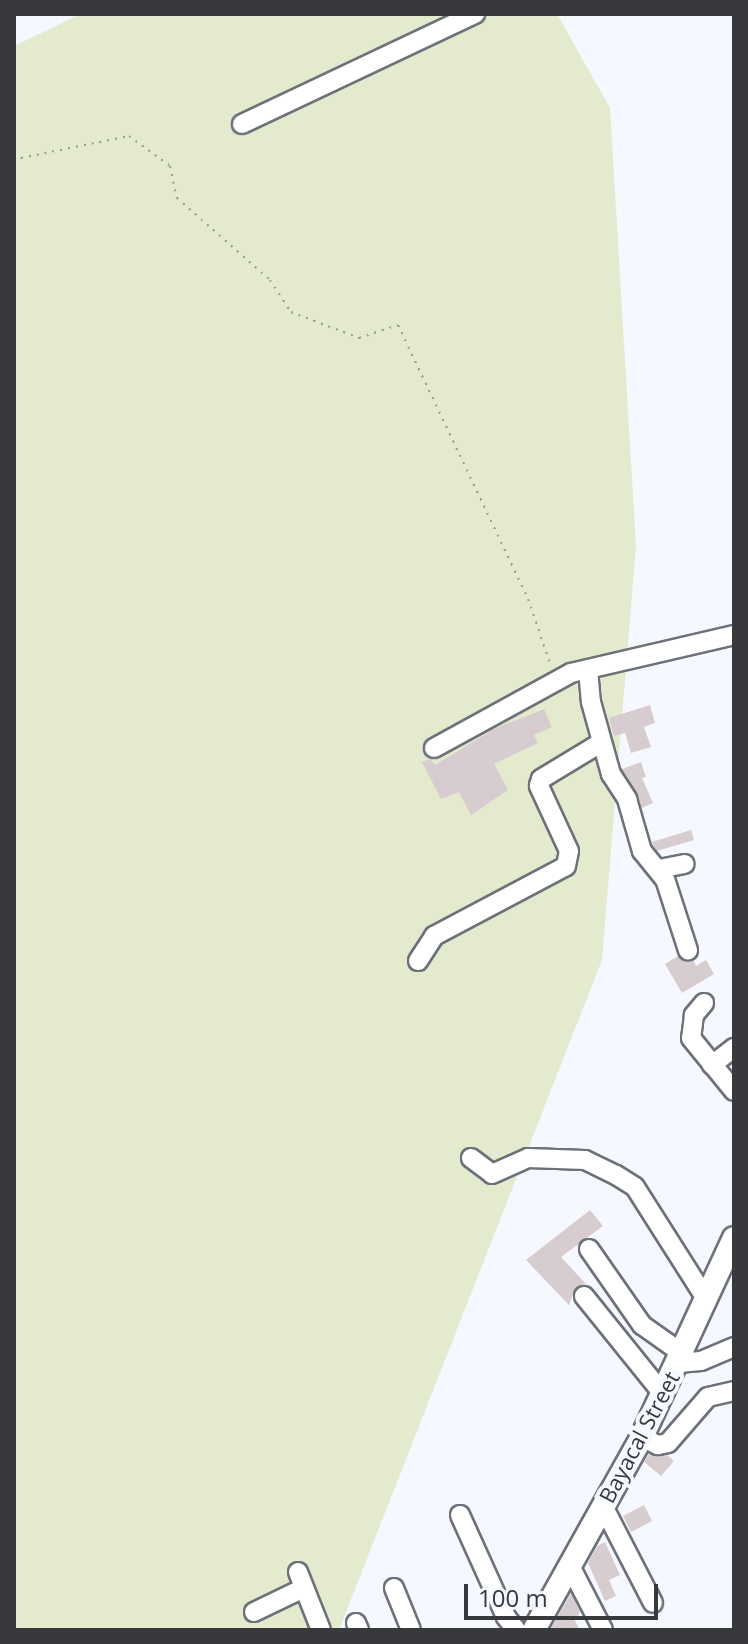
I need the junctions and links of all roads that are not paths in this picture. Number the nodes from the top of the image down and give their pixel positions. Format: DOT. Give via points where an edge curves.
graph roads {
  1 [pos="475,14"];
  2 [pos="242,124"];
  3 [pos="734,635"];
  4 [pos="579,671"];
  5 [pos="602,742"];
  6 [pos="434,748"];
  7 [pos="685,864"];
  8 [pos="659,869"];
  9 [pos="688,950"];
  10 [pos="418,961"];
  11 [pos="704,1003"];
  12 [pos="734,1048"];
  13 [pos="712,1065"];
  14 [pos="734,1091"];
  15 [pos="471,1158"];
  16 [pos="734,1238"];
  17 [pos="589,1249"];
  18 [pos="584,1296"];
  19 [pos="706,1299"];
  20 [pos="734,1347"];
  21 [pos="680,1358"];
  22 [pos="734,1391"];
  23 [pos="663,1394"];
  24 [pos="642,1437"];
  25 [pos="603,1506"];
  26 [pos="460,1515"];
  27 [pos="570,1566"];
  28 [pos="394,1588"];
  29 [pos="653,1603"];
  30 [pos="254,1612"];
  31 [pos="321,1630"];
  32 [pos="411,1630"];
  33 [pos="516,1630"];
  34 [pos="534,1630"];
  35 [pos="603,1630"];
  1 -- 2 [label="street"];
  3 -- 4 [label="street"];
  4 -- 5 [label="street"];
  4 -- 6 [label="street"];
  5 -- 8 [label="street" via="642,851"];
  5 -- 10 [label="street" via="541,779 539,786 569,851 566,866 434,936"];
  7 -- 8 [label="street"];
  8 -- 9 [label="street"];
  11 -- 13 [label="street" via="694,1015 691,1038"];
  12 -- 13 [label="street"];
  13 -- 14 [label="street"];
  15 -- 19 [label="street" via="492,1174 528,1158 585,1160 616,1175 635,1187"];
  16 -- 19 [label="main road, Bayacal Street"];
  17 -- 21 [label="street" via="642,1325"];
  18 -- 23 [label="street"];
  19 -- 21 [label="main road, Bayacal Street"];
  20 -- 21 [label="street" via="701,1361"];
  21 -- 23 [label="main road, Bayacal Street"];
  22 -- 24 [label="street" via="708,1397 668,1443 658,1445"];
  23 -- 24 [label="main road, Bayacal Street"];
  24 -- 25 [label="main road, Bayacal Street"];
  25 -- 27 [label="main road, Bayacal Street"];
  25 -- 29 [label="street"];
  26 -- 33 [label="street"];
  27 -- 34 [label="main road, Bayacal Street"];
  27 -- 35 [label="street"];
  28 -- 32 [label="street"];
  30 -- 31 [label="street" via="301,1580"];
}
